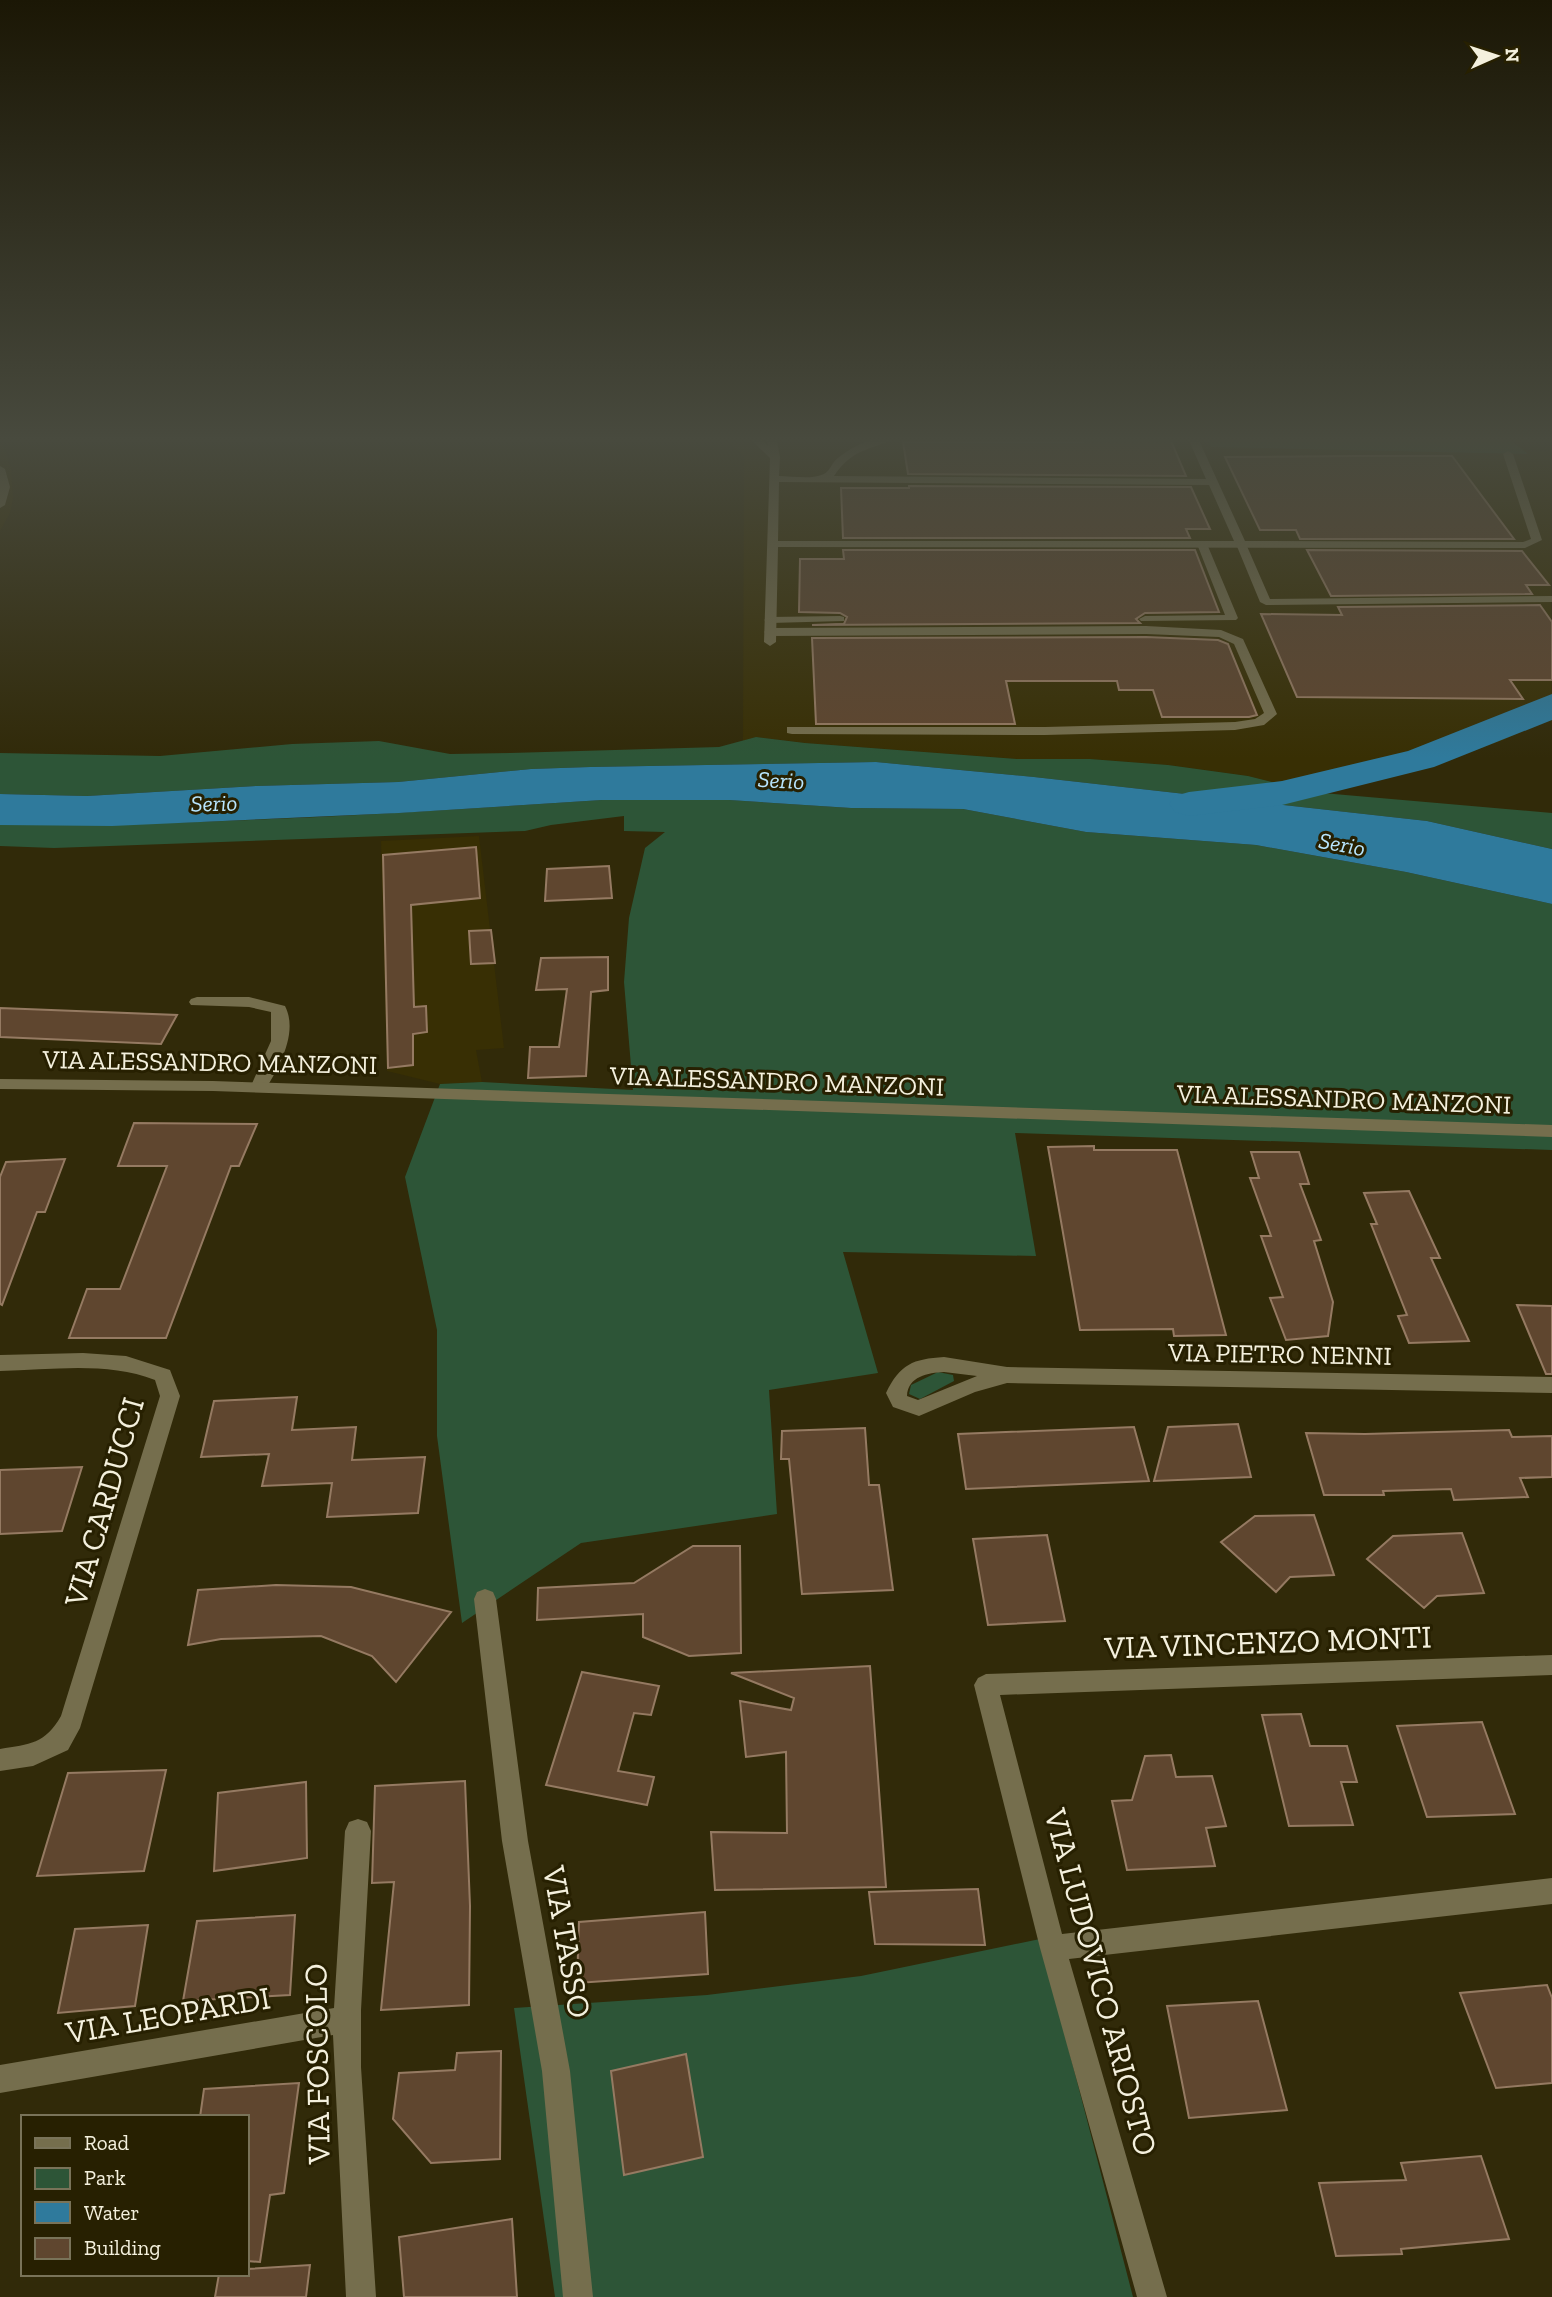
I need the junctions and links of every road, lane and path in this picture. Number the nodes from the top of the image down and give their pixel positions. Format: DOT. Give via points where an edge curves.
graph roads {
  1 [pos="1529,543"];
  2 [pos="773,544"];
  3 [pos="1202,544"];
  4 [pos="1241,544"];
  5 [pos="1552,599"];
  6 [pos="770,631"];
  7 [pos="792,730"];
  8 [pos="197,1002"];
  9 [pos="0,1084"];
  10 [pos="258,1088"];
  11 [pos="1552,1131"];
  12 [pos="0,1363"];
  13 [pos="1007,1375"];
  14 [pos="1552,1385"];
  15 [pos="485,1599"];
  16 [pos="1552,1665"];
  17 [pos="986,1685"];
  18 [pos="0,1760"];
  19 [pos="358,1831"];
  20 [pos="1552,1891"];
  21 [pos="1053,1948"];
  22 [pos="347,2019"];
  23 [pos="0,2079"];
  24 [pos="361,2297"];
  25 [pos="578,2297"];
  26 [pos="1152,2297"];
  1 -- 4 [label="street"];
  2 -- 3 [label="street"];
  2 -- 6 [label="street"];
  3 -- 4 [label="street"];
  3 -- 6 [label="street" via="1231,618"];
  4 -- 5 [label="street" via="1266,602"];
  6 -- 7 [label="street" via="1146,630 1221,634 1239,642 1271,714 1259,722 1222,726"];
  8 -- 10 [label="street" via="244,1001 279,1009 283,1029"];
  9 -- 10 [label="street, VIA ALESSANDRO MANZONI"];
  10 -- 11 [label="street, VIA ALESSANDRO MANZONI"];
  12 -- 18 [label="street, VIA CARDUCCI" via="145,1366 163,1375 170,1396 72,1720 60,1742 33,1755"];
  13 -- 14 [label="street, VIA PIETRO NENNI"];
  15 -- 25 [label="street, VIA TASSO" via="515,1841 556,2071"];
  16 -- 17 [label="street, VIA VINCENZO MONTI"];
  17 -- 21 [label="street, VIA LUDOVICO ARIOSTO"];
  19 -- 22 [label="street, VIA FOSCOLO"];
  20 -- 21 [label="street"];
  21 -- 26 [label="street, VIA LUDOVICO ARIOSTO"];
  22 -- 23 [label="street, VIA LEOPARDI"];
  22 -- 24 [label="street, VIA FOSCOLO"];
}
